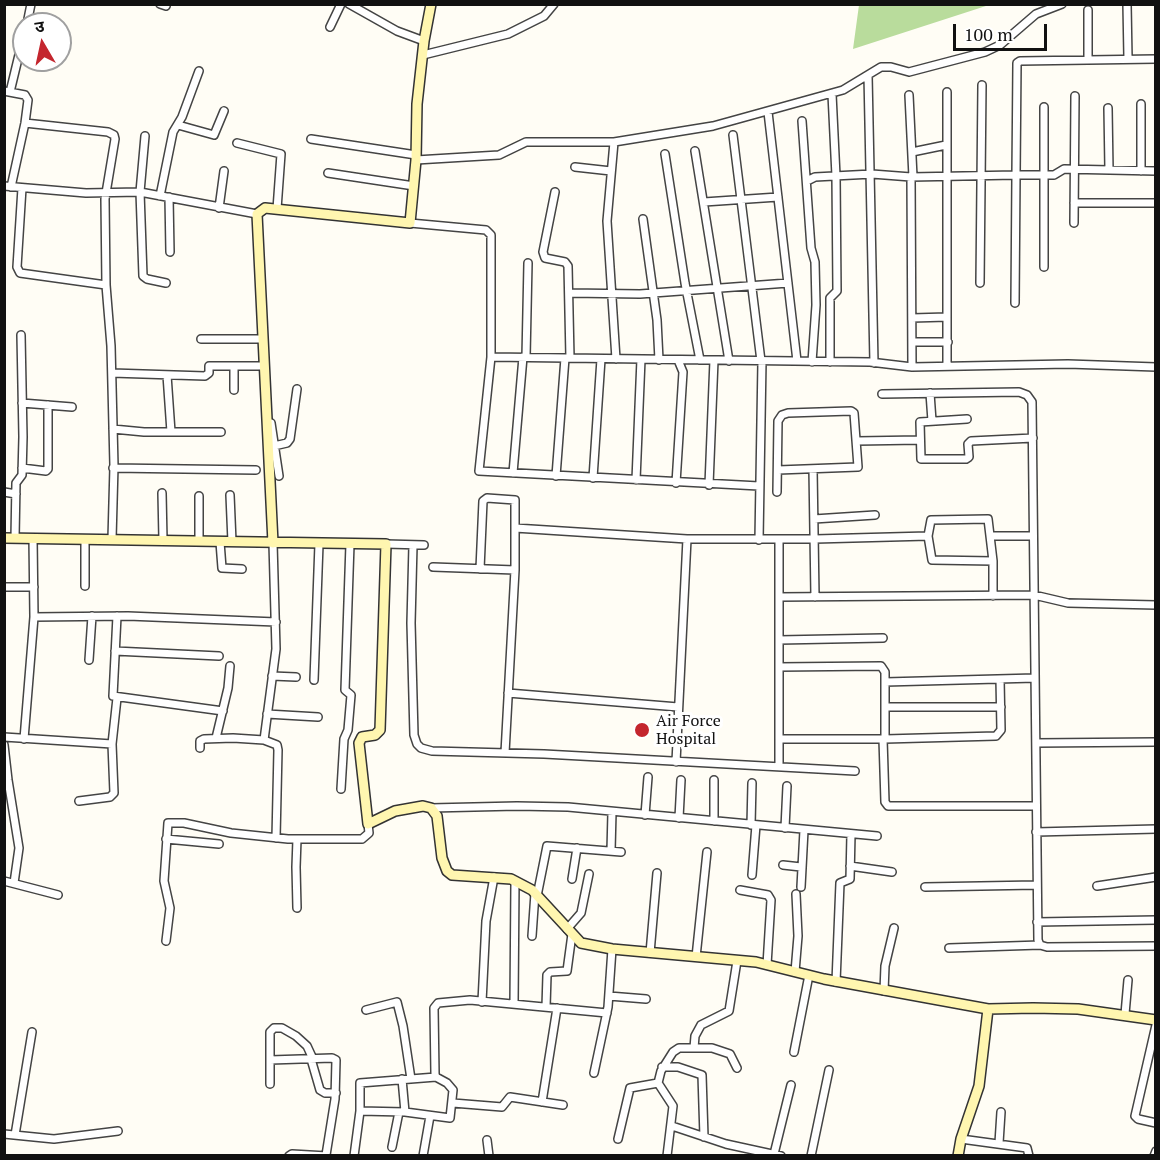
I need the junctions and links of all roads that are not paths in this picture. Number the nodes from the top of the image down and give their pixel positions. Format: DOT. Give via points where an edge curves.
graph roads {
  1 [pos="341,4"];
  2 [pos="431,4"];
  3 [pos="554,4"];
  4 [pos="1062,4"];
  5 [pos="1127,4"];
  6 [pos="350,5"];
  7 [pos="1088,10"];
  8 [pos="330,27"];
  9 [pos="424,41"];
  10 [pos="423,54"];
  11 [pos="1128,58"];
  12 [pos="1155,58"];
  13 [pos="1088,60"];
  14 [pos="199,71"];
  15 [pos="13,72"];
  16 [pos="868,75"];
  17 [pos="982,85"];
  18 [pos="7,92"];
  19 [pos="947,92"];
  20 [pos="832,94"];
  21 [pos="909,95"];
  22 [pos="1075,96"];
  23 [pos="1141,104"];
  24 [pos="1044,107"];
  25 [pos="1108,108"];
  26 [pos="224,111"];
  27 [pos="768,112"];
  28 [pos="802,121"];
  29 [pos="25,123"];
  30 [pos="178,125"];
  31 [pos="733,135"];
  32 [pos="145,136"];
  33 [pos="311,139"];
  34 [pos="237,142"];
  35 [pos="614,142"];
  36 [pos="946,145"];
  37 [pos="695,152"];
  38 [pos="912,152"];
  39 [pos="665,154"];
  40 [pos="416,157"];
  41 [pos="575,167"];
  42 [pos="1075,170"];
  43 [pos="1109,170"];
  44 [pos="224,171"];
  45 [pos="611,171"];
  46 [pos="1141,171"];
  47 [pos="1155,171"];
  48 [pos="328,173"];
  49 [pos="872,174"];
  50 [pos="1016,175"];
  51 [pos="1044,175"];
  52 [pos="836,176"];
  53 [pos="946,176"];
  54 [pos="981,176"];
  55 [pos="912,177"];
  56 [pos="807,181"];
  57 [pos="8,186"];
  58 [pos="414,186"];
  59 [pos="22,188"];
  60 [pos="140,192"];
  61 [pos="555,192"];
  62 [pos="106,194"];
  63 [pos="160,196"];
  64 [pos="168,197"];
  65 [pos="778,197"];
  66 [pos="741,200"];
  67 [pos="704,202"];
  68 [pos="1074,203"];
  69 [pos="1155,203"];
  70 [pos="219,208"];
  71 [pos="277,209"];
  72 [pos="257,214"];
  73 [pos="643,219"];
  74 [pos="410,223"];
  75 [pos="1074,223"];
  76 [pos="170,252"];
  77 [pos="528,263"];
  78 [pos="1044,267"];
  79 [pos="166,283"];
  80 [pos="788,283"];
  81 [pos="980,283"];
  82 [pos="106,285"];
  83 [pos="752,286"];
  84 [pos="716,289"];
  85 [pos="687,291"];
  86 [pos="570,293"];
  87 [pos="612,293"];
  88 [pos="653,293"];
  89 [pos="1015,303"];
  90 [pos="947,317"];
  91 [pos="912,318"];
  92 [pos="21,335"];
  93 [pos="201,339"];
  94 [pos="262,339"];
  95 [pos="912,342"];
  96 [pos="948,342"];
  97 [pos="491,357"];
  98 [pos="524,357"];
  99 [pos="568,358"];
  100 [pos="601,359"];
  101 [pos="616,359"];
  102 [pos="641,359"];
  103 [pos="659,360"];
  104 [pos="678,360"];
  105 [pos="700,360"];
  106 [pos="714,360"];
  107 [pos="729,361"];
  108 [pos="761,361"];
  109 [pos="796,362"];
  110 [pos="812,362"];
  111 [pos="830,362"];
  112 [pos="874,363"];
  113 [pos="234,366"];
  114 [pos="263,366"];
  115 [pos="948,366"];
  116 [pos="912,367"];
  117 [pos="1155,367"];
  118 [pos="112,374"];
  119 [pos="167,375"];
  120 [pos="297,389"];
  121 [pos="234,390"];
  122 [pos="930,393"];
  123 [pos="882,394"];
  124 [pos="22,403"];
  125 [pos="48,405"];
  126 [pos="72,406"];
  127 [pos="268,406"];
  128 [pos="967,419"];
  129 [pos="932,421"];
  130 [pos="113,429"];
  131 [pos="171,432"];
  132 [pos="221,432"];
  133 [pos="1034,438"];
  134 [pos="920,440"];
  135 [pos="857,441"];
  136 [pos="274,446"];
  137 [pos="22,468"];
  138 [pos="113,468"];
  139 [pos="813,469"];
  140 [pos="256,470"];
  141 [pos="778,471"];
  142 [pos="513,473"];
  143 [pos="279,476"];
  144 [pos="556,476"];
  145 [pos="593,478"];
  146 [pos="636,480"];
  147 [pos="676,483"];
  148 [pos="709,485"];
  149 [pos="759,486"];
  150 [pos="4,492"];
  151 [pos="777,492"];
  152 [pos="162,493"];
  153 [pos="16,494"];
  154 [pos="230,495"];
  155 [pos="199,496"];
  156 [pos="875,515"];
  157 [pos="814,519"];
  158 [pos="515,528"];
  159 [pos="928,536"];
  160 [pos="991,536"];
  161 [pos="1034,536"];
  162 [pos="4,538"];
  163 [pos="15,538"];
  164 [pos="33,538"];
  165 [pos="86,539"];
  166 [pos="112,539"];
  167 [pos="687,539"];
  168 [pos="779,539"];
  169 [pos="815,539"];
  170 [pos="163,540"];
  171 [pos="759,540"];
  172 [pos="199,541"];
  173 [pos="220,542"];
  174 [pos="232,542"];
  175 [pos="273,543"];
  176 [pos="319,544"];
  177 [pos="350,544"];
  178 [pos="386,544"];
  179 [pos="413,545"];
  180 [pos="424,545"];
  181 [pos="993,561"];
  182 [pos="433,567"];
  183 [pos="480,568"];
  184 [pos="242,569"];
  185 [pos="515,570"];
  186 [pos="85,586"];
  187 [pos="4,587"];
  188 [pos="34,587"];
  189 [pos="1034,595"];
  190 [pos="993,596"];
  191 [pos="779,597"];
  192 [pos="815,597"];
  193 [pos="1155,605"];
  194 [pos="92,616"];
  195 [pos="117,616"];
  196 [pos="34,617"];
  197 [pos="276,622"];
  198 [pos="884,638"];
  199 [pos="779,640"];
  200 [pos="115,651"];
  201 [pos="219,656"];
  202 [pos="89,660"];
  203 [pos="230,666"];
  204 [pos="779,667"];
  205 [pos="272,676"];
  206 [pos="297,677"];
  207 [pos="1035,678"];
  208 [pos="1000,679"];
  209 [pos="314,680"];
  210 [pos="885,682"];
  211 [pos="508,693"];
  212 [pos="117,698"];
  213 [pos="678,707"];
  214 [pos="885,707"];
  215 [pos="1001,707"];
  216 [pos="223,711"];
  217 [pos="267,714"];
  218 [pos="318,717"];
  219 [pos="4,738"];
  220 [pos="24,738"];
  221 [pos="216,738"];
  222 [pos="779,739"];
  223 [pos="884,739"];
  224 [pos="264,740"];
  225 [pos="1155,742"];
  226 [pos="1036,743"];
  227 [pos="112,744"];
  228 [pos="4,745"];
  229 [pos="200,748"];
  230 [pos="505,753"];
  231 [pos="676,762"];
  232 [pos="779,767"];
  233 [pos="855,771"];
  234 [pos="648,777"];
  235 [pos="681,780"];
  236 [pos="714,780"];
  237 [pos="752,783"];
  238 [pos="787,786"];
  239 [pos="342,789"];
  240 [pos="79,801"];
  241 [pos="1036,806"];
  242 [pos="9,808"];
  243 [pos="431,808"];
  244 [pos="612,812"];
  245 [pos="645,815"];
  246 [pos="680,818"];
  247 [pos="714,821"];
  248 [pos="368,824"];
  249 [pos="753,825"];
  250 [pos="785,828"];
  251 [pos="1155,829"];
  252 [pos="804,830"];
  253 [pos="1036,832"];
  254 [pos="851,834"];
  255 [pos="877,836"];
  256 [pos="276,838"];
  257 [pos="166,839"];
  258 [pos="297,839"];
  259 [pos="219,844"];
  260 [pos="577,848"];
  261 [pos="611,851"];
  262 [pos="621,852"];
  263 [pos="707,852"];
  264 [pos="783,865"];
  265 [pos="850,866"];
  266 [pos="801,867"];
  267 [pos="892,872"];
  268 [pos="657,873"];
  269 [pos="589,874"];
  270 [pos="752,875"];
  271 [pos="494,877"];
  272 [pos="1155,878"];
  273 [pos="572,879"];
  274 [pos="4,881"];
  275 [pos="515,881"];
  276 [pos="14,883"];
  277 [pos="1036,885"];
  278 [pos="801,886"];
  279 [pos="1097,886"];
  280 [pos="925,887"];
  281 [pos="740,890"];
  282 [pos="796,894"];
  283 [pos="57,895"];
  284 [pos="536,895"];
  285 [pos="297,908"];
  286 [pos="1155,920"];
  287 [pos="1037,922"];
  288 [pos="894,928"];
  289 [pos="569,931"];
  290 [pos="532,936"];
  291 [pos="166,942"];
  292 [pos="1040,945"];
  293 [pos="1155,946"];
  294 [pos="949,948"];
  295 [pos="612,950"];
  296 [pos="650,953"];
  297 [pos="696,957"];
  298 [pos="736,961"];
  299 [pos="767,965"];
  300 [pos="795,972"];
  301 [pos="809,975"];
  302 [pos="1128,980"];
  303 [pos="836,982"];
  304 [pos="884,991"];
  305 [pos="609,996"];
  306 [pos="646,999"];
  307 [pos="482,1002"];
  308 [pos="514,1004"];
  309 [pos="546,1007"];
  310 [pos="557,1008"];
  311 [pos="366,1010"];
  312 [pos="988,1010"];
  313 [pos="607,1013"];
  314 [pos="1125,1014"];
  315 [pos="1155,1020"];
  316 [pos="1155,1025"];
  317 [pos="32,1032"];
  318 [pos="694,1048"];
  319 [pos="794,1052"];
  320 [pos="312,1059"];
  321 [pos="270,1060"];
  322 [pos="662,1067"];
  323 [pos="737,1068"];
  324 [pos="829,1070"];
  325 [pos="594,1073"];
  326 [pos="436,1077"];
  327 [pos="402,1079"];
  328 [pos="411,1079"];
  329 [pos="270,1083"];
  330 [pos="658,1083"];
  331 [pos="791,1085"];
  332 [pos="336,1094"];
  333 [pos="542,1102"];
  334 [pos="453,1104"];
  335 [pos="563,1105"];
  336 [pos="360,1111"];
  337 [pos="402,1112"];
  338 [pos="1001,1112"];
  339 [pos="430,1116"];
  340 [pos="1155,1123"];
  341 [pos="672,1126"];
  342 [pos="118,1131"];
  343 [pos="4,1134"];
  344 [pos="15,1135"];
  345 [pos="704,1137"];
  346 [pos="618,1139"];
  347 [pos="961,1139"];
  348 [pos="487,1140"];
  349 [pos="999,1143"];
  350 [pos="392,1147"];
  351 [pos="289,1155"];
  352 [pos="327,1155"];
  353 [pos="354,1155"];
  354 [pos="423,1155"];
  355 [pos="489,1155"];
  356 [pos="667,1155"];
  357 [pos="777,1155"];
  358 [pos="811,1155"];
  359 [pos="958,1155"];
  360 [pos="1029,1155"];
  1 -- 8 [label="street"];
  2 -- 9 [label="street"];
  3 -- 10 [label="street" via="544,16 508,34"];
  4 -- 16 [label="street" via="1036,14 993,50 909,72 886,67"];
  5 -- 11 [label="street"];
  6 -- 9 [label="street" via="397,32"];
  7 -- 13 [label="street"];
  9 -- 10 [label="street"];
  10 -- 40 [label="street"];
  11 -- 12 [label="street"];
  11 -- 13 [label="street"];
  13 -- 50 [label="street" via="1017,63"];
  14 -- 30 [label="street"];
  15 -- 18 [label="street"];
  16 -- 20 [label="street"];
  16 -- 49 [label="street"];
  17 -- 54 [label="street"];
  18 -- 29 [label="street" via="27,97"];
  19 -- 36 [label="street"];
  20 -- 27 [label="street"];
  20 -- 52 [label="street"];
  21 -- 38 [label="street"];
  22 -- 42 [label="street"];
  23 -- 46 [label="street"];
  24 -- 51 [label="street"];
  25 -- 43 [label="street"];
  26 -- 30 [label="street" via="214,135"];
  27 -- 35 [label="street" via="714,126"];
  27 -- 65 [label="street"];
  28 -- 56 [label="street"];
  29 -- 57 [label="street"];
  29 -- 62 [label="street" via="111,132 115,139"];
  30 -- 63 [label="street" via="173,132"];
  31 -- 66 [label="street"];
  32 -- 60 [label="street"];
  33 -- 40 [label="street"];
  34 -- 71 [label="street" via="281,154"];
  35 -- 40 [label="street" via="526,142 499,155"];
  35 -- 45 [label="street"];
  36 -- 38 [label="street"];
  36 -- 53 [label="street"];
  37 -- 67 [label="street"];
  38 -- 55 [label="street"];
  39 -- 85 [label="street"];
  40 -- 58 [label="street"];
  41 -- 45 [label="street"];
  42 -- 43 [label="street"];
  42 -- 51 [label="street"];
  42 -- 68 [label="street"];
  43 -- 46 [label="street"];
  44 -- 70 [label="street"];
  45 -- 87 [label="street" via="607,221"];
  46 -- 47 [label="street"];
  48 -- 58 [label="street"];
  49 -- 52 [label="street"];
  49 -- 55 [label="street"];
  49 -- 112 [label="street"];
  50 -- 51 [label="street"];
  50 -- 54 [label="street"];
  50 -- 89 [label="street"];
  51 -- 78 [label="street"];
  52 -- 56 [label="street"];
  52 -- 111 [label="street" via="837,291 830,298"];
  53 -- 54 [label="street"];
  53 -- 55 [label="street"];
  53 -- 90 [label="street"];
  54 -- 81 [label="street"];
  55 -- 91 [label="street"];
  56 -- 110 [label="street" via="815,262"];
  57 -- 59 [label="street"];
  58 -- 74 [label="street"];
  59 -- 62 [label="street"];
  59 -- 82 [label="street" via="17,267 20,273"];
  60 -- 62 [label="street"];
  60 -- 63 [label="street"];
  60 -- 79 [label="street" via="143,276"];
  61 -- 86 [label="street" via="543,255 548,260 567,263"];
  62 -- 82 [label="street"];
  63 -- 64 [label="street"];
  64 -- 70 [label="street"];
  64 -- 76 [label="street"];
  65 -- 66 [label="street"];
  65 -- 80 [label="street"];
  66 -- 67 [label="street"];
  66 -- 83 [label="street"];
  67 -- 84 [label="street"];
  68 -- 69 [label="street"];
  68 -- 75 [label="street"];
  70 -- 72 [label="street"];
  71 -- 72 [label="street" via="265,208"];
  71 -- 74 [label="street"];
  72 -- 94 [label="street"];
  73 -- 88 [label="street"];
  74 -- 97 [label="street" via="490,232"];
  77 -- 98 [label="street"];
  80 -- 83 [label="street"];
  80 -- 109 [label="street"];
  82 -- 118 [label="street"];
  83 -- 84 [label="street"];
  83 -- 108 [label="street"];
  84 -- 85 [label="street"];
  84 -- 107 [label="street"];
  85 -- 88 [label="street"];
  85 -- 105 [label="street"];
  86 -- 87 [label="street"];
  86 -- 99 [label="street"];
  87 -- 88 [label="street"];
  87 -- 101 [label="street"];
  88 -- 103 [label="street"];
  90 -- 91 [label="street"];
  90 -- 96 [label="street"];
  91 -- 95 [label="street"];
  92 -- 124 [label="street"];
  93 -- 94 [label="street"];
  94 -- 114 [label="street"];
  95 -- 96 [label="street"];
  95 -- 116 [label="street"];
  96 -- 115 [label="street"];
  97 -- 98 [label="street"];
  97 -- 142 [label="street" via="479,471"];
  98 -- 99 [label="street"];
  98 -- 142 [label="street"];
  99 -- 100 [label="street"];
  99 -- 144 [label="street"];
  100 -- 101 [label="street"];
  100 -- 145 [label="street"];
  101 -- 102 [label="street"];
  102 -- 103 [label="street"];
  102 -- 146 [label="street"];
  103 -- 104 [label="street"];
  104 -- 105 [label="street"];
  104 -- 147 [label="street" via="683,372"];
  105 -- 106 [label="street"];
  106 -- 107 [label="street"];
  106 -- 148 [label="street"];
  107 -- 108 [label="street"];
  108 -- 109 [label="street"];
  108 -- 149 [label="street"];
  109 -- 110 [label="street"];
  110 -- 111 [label="street"];
  111 -- 112 [label="street"];
  112 -- 116 [label="street"];
  113 -- 114 [label="street"];
  113 -- 119 [label="street" via="209,366 205,376"];
  113 -- 121 [label="street"];
  114 -- 175 [label="street"];
  115 -- 116 [label="street"];
  115 -- 117 [label="street"];
  118 -- 119 [label="street"];
  118 -- 130 [label="street"];
  119 -- 131 [label="street"];
  120 -- 136 [label="street" via="290,439"];
  122 -- 123 [label="street"];
  122 -- 129 [label="street"];
  122 -- 133 [label="street" via="1027,395 1034,409"];
  124 -- 125 [label="street"];
  124 -- 137 [label="street"];
  125 -- 126 [label="street"];
  125 -- 137 [label="street" via="48,469"];
  127 -- 136 [label="street"];
  128 -- 129 [label="street"];
  129 -- 134 [label="street" via="920,422"];
  130 -- 131 [label="street"];
  130 -- 138 [label="street"];
  131 -- 132 [label="street"];
  133 -- 134 [label="street" via="971,441 968,458 955,460 921,459"];
  133 -- 161 [label="street"];
  134 -- 135 [label="street"];
  135 -- 139 [label="street" via="858,466"];
  135 -- 141 [label="street" via="853,412 784,413 778,421"];
  136 -- 143 [label="street"];
  137 -- 153 [label="street"];
  138 -- 140 [label="street"];
  138 -- 166 [label="street"];
  139 -- 141 [label="street"];
  139 -- 157 [label="street"];
  141 -- 151 [label="street"];
  142 -- 144 [label="street"];
  144 -- 145 [label="street"];
  145 -- 146 [label="street"];
  146 -- 147 [label="street"];
  147 -- 148 [label="street"];
  148 -- 149 [label="street"];
  149 -- 171 [label="street"];
  150 -- 153 [label="street"];
  152 -- 170 [label="street"];
  153 -- 163 [label="street"];
  154 -- 174 [label="street"];
  155 -- 172 [label="street"];
  156 -- 157 [label="street"];
  157 -- 169 [label="street"];
  158 -- 167 [label="street"];
  158 -- 183 [label="street" via="515,500 484,499"];
  158 -- 185 [label="street"];
  159 -- 160 [label="street" via="933,519 985,518"];
  159 -- 169 [label="street"];
  159 -- 181 [label="street" via="931,558 935,561"];
  160 -- 161 [label="street"];
  160 -- 181 [label="street"];
  161 -- 189 [label="street"];
  162 -- 163 [label="street"];
  163 -- 164 [label="street"];
  164 -- 165 [label="street"];
  164 -- 188 [label="street"];
  165 -- 166 [label="street"];
  165 -- 186 [label="street"];
  166 -- 170 [label="street"];
  167 -- 171 [label="street"];
  167 -- 213 [label="street"];
  168 -- 169 [label="street"];
  168 -- 171 [label="street"];
  168 -- 191 [label="street"];
  169 -- 192 [label="street"];
  170 -- 172 [label="street"];
  172 -- 173 [label="street"];
  173 -- 174 [label="street"];
  173 -- 184 [label="street" via="222,568"];
  174 -- 175 [label="street"];
  175 -- 176 [label="street"];
  175 -- 197 [label="street"];
  176 -- 177 [label="street"];
  176 -- 209 [label="street"];
  177 -- 178 [label="street"];
  177 -- 239 [label="street" via="345,690 351,695"];
  178 -- 179 [label="street"];
  178 -- 248 [label="street" via="380,730 362,737 359,743"];
  179 -- 180 [label="street"];
  179 -- 230 [label="street" via="414,740 425,751"];
  181 -- 190 [label="street"];
  182 -- 183 [label="street"];
  183 -- 185 [label="street"];
  185 -- 211 [label="street"];
  187 -- 188 [label="street"];
  188 -- 196 [label="street"];
  189 -- 190 [label="street"];
  189 -- 193 [label="street" via="1068,603"];
  189 -- 207 [label="street"];
  190 -- 192 [label="street"];
  191 -- 192 [label="street"];
  191 -- 199 [label="street"];
  194 -- 195 [label="street"];
  194 -- 196 [label="street"];
  194 -- 202 [label="street"];
  195 -- 197 [label="street"];
  195 -- 200 [label="street"];
  196 -- 220 [label="street"];
  197 -- 205 [label="street"];
  198 -- 199 [label="street"];
  199 -- 204 [label="street"];
  200 -- 201 [label="street"];
  200 -- 212 [label="street" via="112,694"];
  203 -- 216 [label="street"];
  204 -- 210 [label="street" via="878,664 883,668"];
  204 -- 222 [label="street"];
  205 -- 206 [label="street"];
  205 -- 217 [label="street"];
  207 -- 208 [label="street"];
  207 -- 226 [label="street"];
  208 -- 210 [label="street"];
  208 -- 215 [label="street"];
  210 -- 214 [label="street"];
  211 -- 213 [label="street"];
  211 -- 230 [label="street"];
  212 -- 216 [label="street"];
  212 -- 227 [label="street"];
  213 -- 231 [label="street"];
  214 -- 215 [label="street"];
  214 -- 223 [label="street"];
  215 -- 223 [label="street" via="1001,730 996,736"];
  216 -- 221 [label="street"];
  217 -- 218 [label="street"];
  217 -- 224 [label="street"];
  219 -- 220 [label="street"];
  220 -- 227 [label="street"];
  221 -- 224 [label="street"];
  221 -- 229 [label="street" via="201,740"];
  222 -- 223 [label="street"];
  222 -- 232 [label="street"];
  223 -- 241 [label="street" via="888,806"];
  224 -- 256 [label="street" via="277,745 278,750"];
  225 -- 226 [label="street"];
  226 -- 241 [label="street"];
  227 -- 240 [label="street" via="113,796"];
  228 -- 242 [label="street"];
  230 -- 231 [label="street"];
  231 -- 232 [label="street"];
  232 -- 233 [label="street"];
  234 -- 245 [label="street"];
  235 -- 246 [label="street"];
  236 -- 247 [label="street"];
  237 -- 249 [label="street"];
  238 -- 250 [label="street"];
  241 -- 253 [label="street"];
  242 -- 276 [label="street" via="19,852"];
  243 -- 244 [label="street" via="527,806"];
  243 -- 248 [label="street" via="395,811"];
  243 -- 271 [label="street" via="437,816 447,870 452,875"];
  244 -- 245 [label="street"];
  244 -- 261 [label="street"];
  245 -- 246 [label="street"];
  246 -- 247 [label="street"];
  247 -- 249 [label="street"];
  248 -- 258 [label="street" via="369,833 364,838"];
  249 -- 250 [label="street"];
  249 -- 270 [label="street"];
  250 -- 252 [label="street"];
  251 -- 253 [label="street"];
  252 -- 254 [label="street"];
  252 -- 266 [label="street"];
  253 -- 277 [label="street"];
  254 -- 255 [label="street"];
  254 -- 265 [label="street"];
  256 -- 257 [label="street" via="171,822"];
  256 -- 258 [label="street"];
  257 -- 259 [label="street"];
  257 -- 291 [label="street" via="164,881 170,908"];
  258 -- 285 [label="street"];
  260 -- 261 [label="street"];
  260 -- 273 [label="street"];
  260 -- 284 [label="street" via="547,846"];
  261 -- 262 [label="street"];
  263 -- 297 [label="street"];
  264 -- 266 [label="street"];
  265 -- 267 [label="street"];
  265 -- 303 [label="street" via="850,880 840,883"];
  266 -- 278 [label="street"];
  268 -- 296 [label="street"];
  269 -- 289 [label="street" via="581,913"];
  271 -- 275 [label="street"];
  271 -- 307 [label="street" via="486,921"];
  272 -- 279 [label="street"];
  274 -- 276 [label="street"];
  275 -- 284 [label="street"];
  275 -- 308 [label="street"];
  276 -- 283 [label="street"];
  277 -- 280 [label="street"];
  277 -- 287 [label="street"];
  281 -- 299 [label="street" via="770,897"];
  282 -- 300 [label="street" via="799,913"];
  284 -- 289 [label="street"];
  284 -- 290 [label="street"];
  286 -- 287 [label="street"];
  287 -- 292 [label="street"];
  288 -- 304 [label="street"];
  289 -- 295 [label="street" via="581,943"];
  289 -- 309 [label="street" via="567,971 546,975"];
  292 -- 293 [label="street"];
  292 -- 294 [label="street"];
  295 -- 296 [label="street"];
  295 -- 305 [label="street"];
  296 -- 297 [label="street"];
  297 -- 298 [label="street"];
  298 -- 299 [label="street"];
  298 -- 318 [label="street" via="729,1011 701,1025"];
  299 -- 300 [label="street"];
  300 -- 301 [label="street"];
  301 -- 303 [label="street"];
  301 -- 319 [label="street"];
  302 -- 314 [label="street"];
  303 -- 304 [label="street"];
  304 -- 312 [label="street"];
  305 -- 306 [label="street"];
  305 -- 313 [label="street"];
  307 -- 308 [label="street"];
  307 -- 326 [label="street" via="464,1000 435,1005"];
  308 -- 309 [label="street"];
  309 -- 310 [label="street"];
  310 -- 313 [label="street"];
  310 -- 333 [label="street"];
  311 -- 328 [label="street" via="397,1002"];
  312 -- 314 [label="street" via="1078,1009"];
  312 -- 347 [label="street" via="979,1086"];
  313 -- 325 [label="street"];
  314 -- 315 [label="street"];
  316 -- 340 [label="street" via="1136,1116"];
  317 -- 344 [label="street"];
  318 -- 322 [label="street" via="675,1049"];
  318 -- 323 [label="street" via="728,1053"];
  320 -- 321 [label="street"];
  320 -- 321 [label="street" via="305,1043 288,1030 274,1028 270,1032"];
  320 -- 332 [label="street" via="320,1089"];
  320 -- 332 [label="street" via="336,1060"];
  321 -- 329 [label="street"];
  322 -- 330 [label="street"];
  322 -- 345 [label="street" via="678,1067 702,1075"];
  324 -- 358 [label="street"];
  326 -- 328 [label="street"];
  326 -- 334 [label="street" via="451,1086"];
  327 -- 328 [label="street"];
  327 -- 336 [label="street" via="360,1083"];
  327 -- 337 [label="street"];
  330 -- 341 [label="street" via="673,1106"];
  330 -- 346 [label="street" via="630,1088"];
  331 -- 357 [label="street"];
  332 -- 352 [label="street"];
  333 -- 334 [label="street" via="510,1097 502,1107"];
  333 -- 335 [label="street"];
  334 -- 339 [label="street" via="450,1118"];
  336 -- 337 [label="street"];
  336 -- 353 [label="street"];
  337 -- 339 [label="street"];
  337 -- 350 [label="street"];
  338 -- 349 [label="street"];
  339 -- 354 [label="street"];
  341 -- 345 [label="street"];
  341 -- 356 [label="street"];
  342 -- 344 [label="street" via="54,1139"];
  343 -- 344 [label="street"];
  345 -- 357 [label="street"];
  347 -- 349 [label="street"];
  347 -- 359 [label="street"];
  348 -- 355 [label="street"];
  349 -- 360 [label="street" via="1027,1148"];
  351 -- 352 [label="street"];
}
